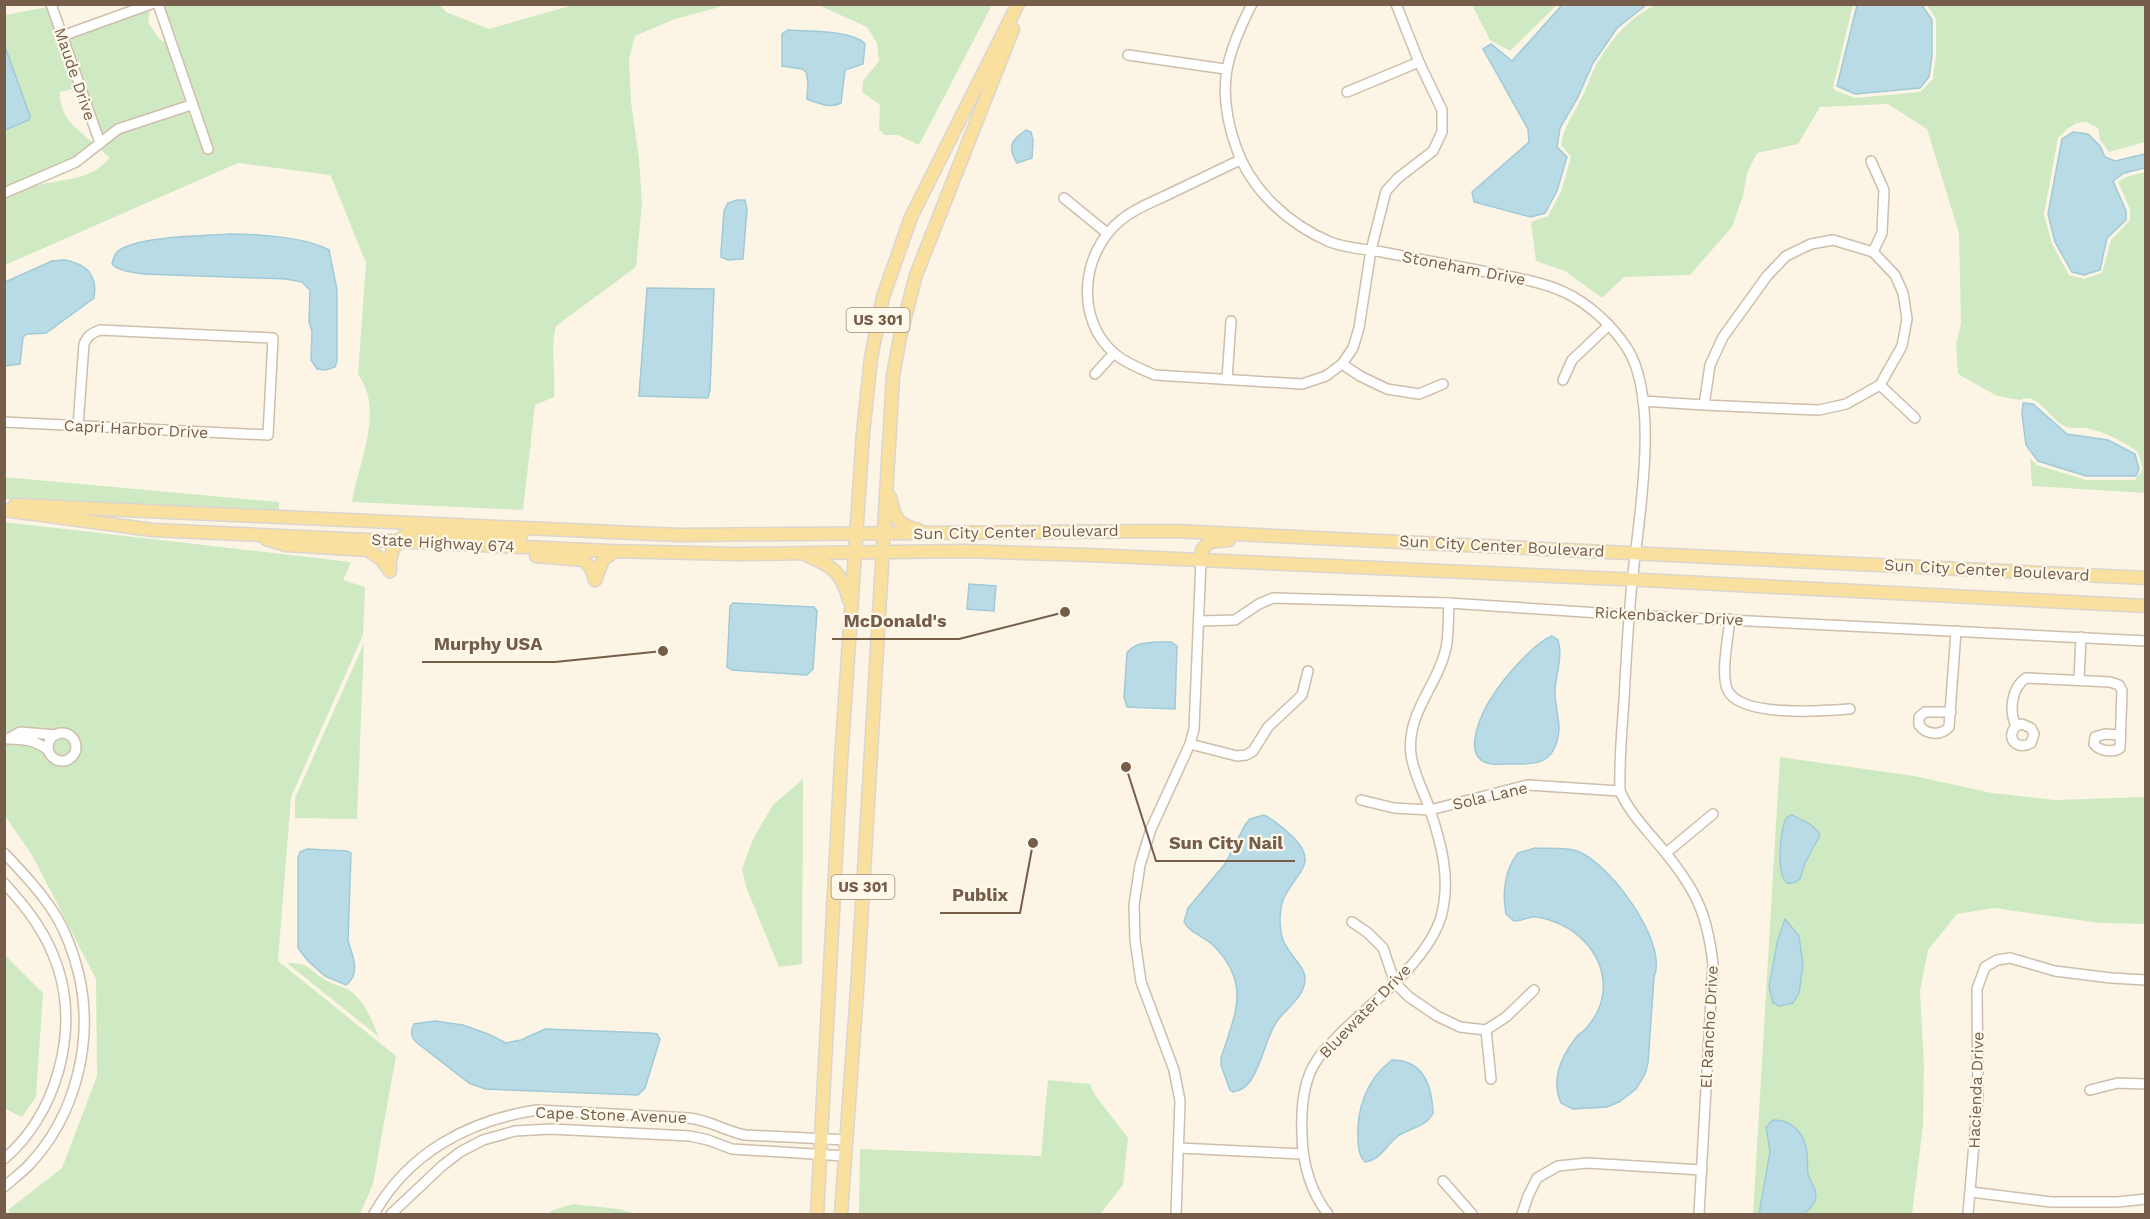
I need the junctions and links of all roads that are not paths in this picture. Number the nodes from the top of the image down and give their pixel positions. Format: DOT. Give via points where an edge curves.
graph roads {
  1 [pos="51,4"];
  2 [pos="151,4"];
  3 [pos="158,4"];
  4 [pos="1020,4"];
  5 [pos="1252,4"];
  6 [pos="1396,4"];
  7 [pos="62,36"];
  8 [pos="1128,55"];
  9 [pos="1419,62"];
  10 [pos="1225,69"];
  11 [pos="1347,92"];
  12 [pos="191,105"];
  13 [pos="100,143"];
  14 [pos="208,148"];
  15 [pos="1240,160"];
  16 [pos="1871,161"];
  17 [pos="4,193"];
  18 [pos="1064,198"];
  19 [pos="1107,233"];
  20 [pos="1371,250"];
  21 [pos="1873,252"];
  22 [pos="1231,321"];
  23 [pos="1609,325"];
  24 [pos="1114,353"];
  25 [pos="1342,364"];
  26 [pos="1095,374"];
  27 [pos="1227,379"];
  28 [pos="1563,380"];
  29 [pos="1443,384"];
  30 [pos="1880,385"];
  31 [pos="1643,401"];
  32 [pos="1704,405"];
  33 [pos="1915,418"];
  34 [pos="4,422"];
  35 [pos="78,426"];
  36 [pos="886,484"];
  37 [pos="4,504"];
  38 [pos="4,510"];
  39 [pos="557,530"];
  40 [pos="929,533"];
  41 [pos="249,534"];
  42 [pos="858,534"];
  43 [pos="884,534"];
  44 [pos="1352,538"];
  45 [pos="398,541"];
  46 [pos="416,542"];
  47 [pos="477,545"];
  48 [pos="613,552"];
  49 [pos="883,552"];
  50 [pos="1636,552"];
  51 [pos="856,553"];
  52 [pos="802,554"];
  53 [pos="1202,560"];
  54 [pos="390,571"];
  55 [pos="2145,578"];
  56 [pos="1632,580"];
  57 [pos="1449,603"];
  58 [pos="2143,605"];
  59 [pos="851,610"];
  60 [pos="1629,615"];
  61 [pos="1730,619"];
  62 [pos="1199,621"];
  63 [pos="1956,631"];
  64 [pos="2081,637"];
  65 [pos="2145,641"];
  66 [pos="1308,671"];
  67 [pos="2079,680"];
  68 [pos="1850,709"];
  69 [pos="1951,712"];
  70 [pos="2016,726"];
  71 [pos="56,735"];
  72 [pos="2120,735"];
  73 [pos="6,740"];
  74 [pos="1190,744"];
  75 [pos="48,750"];
  76 [pos="1620,790"];
  77 [pos="1361,800"];
  78 [pos="1430,810"];
  79 [pos="1713,814"];
  80 [pos="4,853"];
  81 [pos="1666,854"];
  82 [pos="4,883"];
  83 [pos="1352,922"];
  84 [pos="2145,980"];
  85 [pos="1395,983"];
  86 [pos="1534,990"];
  87 [pos="1486,1030"];
  88 [pos="1491,1079"];
  89 [pos="2145,1084"];
  90 [pos="2090,1090"];
  91 [pos="820,1139"];
  92 [pos="847,1140"];
  93 [pos="1179,1148"];
  94 [pos="1302,1154"];
  95 [pos="820,1155"];
  96 [pos="845,1156"];
  97 [pos="4,1159"];
  98 [pos="1702,1170"];
  99 [pos="1443,1181"];
  100 [pos="4,1187"];
  101 [pos="1971,1192"];
  102 [pos="2145,1199"];
  103 [pos="374,1215"];
  104 [pos="391,1215"];
  105 [pos="816,1215"];
  106 [pos="842,1215"];
  107 [pos="1176,1215"];
  108 [pos="1328,1215"];
  109 [pos="1472,1215"];
  110 [pos="1522,1215"];
  111 [pos="1699,1215"];
  112 [pos="1968,1215"];
  1 -- 7 [label="street, Maude Drive"];
  2 -- 7 [label="street"];
  3 -- 12 [label="street"];
  4 -- 36 [label="main road, US 301" via="908,303 893,376"];
  4 -- 42 [label="main road, US 301" via="921,194 883,297 866,393"];
  5 -- 10 [label="street, Stoneham Drive" via="1236,34"];
  6 -- 9 [label="street"];
  7 -- 13 [label="street, Maude Drive"];
  8 -- 10 [label="street"];
  9 -- 11 [label="street"];
  9 -- 20 [label="street" via="1442,110 1442,132 1433,152 1386,191"];
  10 -- 15 [label="street, Stoneham Drive" via="1225,105"];
  12 -- 13 [label="street" via="118,129"];
  12 -- 14 [label="street"];
  13 -- 17 [label="street" via="76,162"];
  15 -- 19 [label="street" via="1132,212"];
  15 -- 20 [label="street, Stoneham Drive" via="1262,194 1295,224 1332,243"];
  16 -- 21 [label="street" via="1884,190 1882,232"];
  18 -- 19 [label="street"];
  19 -- 24 [label="street" via="1091,262 1087,293 1091,318"];
  20 -- 23 [label="street, Stoneham Drive" via="1547,286 1589,307"];
  20 -- 25 [label="street" via="1359,328 1353,348"];
  21 -- 30 [label="street" via="1895,275 1907,319 1902,346"];
  21 -- 32 [label="street" via="1833,240 1811,244 1786,256 1723,337 1710,365"];
  22 -- 27 [label="street"];
  23 -- 28 [label="street" via="1572,360"];
  23 -- 31 [label="street, Stoneham Drive" via="1634,363"];
  24 -- 26 [label="street"];
  24 -- 27 [label="street" via="1155,375"];
  25 -- 27 [label="street" via="1326,376 1302,384"];
  25 -- 29 [label="street" via="1388,389 1419,394"];
  30 -- 32 [label="street" via="1846,404 1819,410"];
  30 -- 33 [label="street"];
  31 -- 32 [label="street"];
  31 -- 50 [label="street, Stoneham Drive" via="1644,456"];
  34 -- 35 [label="street, Capri Harbor Drive"];
  35 -- 35 [label="street, Capri Harbor Drive" via="84,344 90,334 100,330 273,339 268,435"];
  36 -- 40 [label="main road" via="899,523"];
  36 -- 43 [label="main road, US 301"];
  37 -- 39 [label="main road, State Highway 674"];
  38 -- 41 [label="main road, State Highway 674" via="153,530"];
  39 -- 42 [label="main road, State Highway 674" via="678,535"];
  39 -- 45 [label="main road" via="531,536 418,533 407,534"];
  40 -- 43 [label="main road, Sun City Center Boulevard"];
  40 -- 44 [label="main road, Sun City Center Boulevard" via="1174,531"];
  41 -- 45 [label="main road, State Highway 674"];
  41 -- 54 [label="main road" via="286,545 368,550"];
  42 -- 43 [label="main road, Sun City Center Boulevard"];
  42 -- 51 [label="main road, US 301"];
  43 -- 49 [label="main road, US 301"];
  44 -- 50 [label="main road, Sun City Center Boulevard"];
  44 -- 53 [label="main road" via="1322,544 1209,542 1202,550"];
  45 -- 46 [label="main road, State Highway 674"];
  45 -- 54 [label="main road" via="390,557"];
  46 -- 47 [label="main road, State Highway 674"];
  46 -- 54 [label="main road" via="402,549"];
  47 -- 48 [label="main road, State Highway 674"];
  47 -- 48 [label="main road" via="498,552 583,560 595,580 603,560"];
  48 -- 52 [label="main road, State Highway 674"];
  49 -- 51 [label="main road, State Highway 674"];
  49 -- 53 [label="main road, Sun City Center Boulevard" via="965,551"];
  49 -- 92 [label="main road, US 301"];
  50 -- 55 [label="main road, Sun City Center Boulevard"];
  50 -- 56 [label="street, Stoneham Drive"];
  51 -- 52 [label="main road, State Highway 674"];
  51 -- 59 [label="main road, US 301"];
  52 -- 59 [label="main road" via="826,563 838,574 845,584"];
  53 -- 56 [label="main road, Sun City Center Boulevard"];
  53 -- 62 [label="street"];
  56 -- 58 [label="main road, Sun City Center Boulevard"];
  56 -- 60 [label="street"];
  57 -- 60 [label="street, Rickenbacker Drive"];
  57 -- 62 [label="street, Rickenbacker Drive" via="1273,598 1235,620"];
  57 -- 78 [label="street, Bluewater Drive" via="1446,649 1412,724 1411,754"];
  59 -- 91 [label="main road, US 301"];
  60 -- 61 [label="street, Rickenbacker Drive"];
  60 -- 76 [label="street"];
  61 -- 63 [label="street, Rickenbacker Drive"];
  61 -- 68 [label="street" via="1725,677 1728,691 1739,701 1776,711"];
  62 -- 74 [label="street"];
  63 -- 64 [label="street, Rickenbacker Drive"];
  63 -- 69 [label="street"];
  64 -- 65 [label="street, Rickenbacker Drive"];
  64 -- 67 [label="street"];
  66 -- 74 [label="street" via="1302,695 1268,727 1253,751 1237,756"];
  67 -- 70 [label="street" via="2032,678 2020,682 2013,695"];
  67 -- 72 [label="street" via="2119,685"];
  71 -- 73 [label="street" via="20,732"];
  71 -- 75 [label="street"];
  71 -- 75 [label="street" via="70,736 76,744 75,753 60,762"];
  73 -- 75 [label="street" via="26,739"];
  74 -- 93 [label="street" via="1151,829 1134,905 1141,982 1174,1070 1180,1101"];
  76 -- 78 [label="street, Sola Lane" via="1528,785"];
  76 -- 81 [label="street, El Rancho Drive" via="1627,806"];
  77 -- 78 [label="street, Sola Lane" via="1394,808"];
  78 -- 85 [label="street, Bluewater Drive" via="1446,868 1445,895 1431,938"];
  79 -- 81 [label="street"];
  80 -- 100 [label="street" via="57,917 74,953 86,1023 75,1082 63,1115 29,1165"];
  81 -- 98 [label="street, El Rancho Drive" via="1690,886 1710,935 1713,964"];
  82 -- 97 [label="street" via="31,913 47,941 58,969 65,1035 59,1069 46,1104 29,1132"];
  83 -- 85 [label="street" via="1383,948"];
  84 -- 101 [label="street, Hacienda Drive" via="2055,971 2010,958 1985,967 1977,989 1978,1096"];
  85 -- 87 [label="street" via="1437,1016 1460,1027"];
  85 -- 94 [label="street, Bluewater Drive" via="1316,1060 1301,1109"];
  86 -- 87 [label="street"];
  87 -- 88 [label="street"];
  89 -- 90 [label="street" via="2118,1083"];
  91 -- 92 [label="street, Cape Stone Avenue"];
  91 -- 95 [label="main road, US 301"];
  91 -- 103 [label="street, Cape Stone Avenue" via="745,1135 702,1119 537,1110 513,1114 463,1131 435,1146 402,1177"];
  92 -- 96 [label="main road, US 301"];
  93 -- 94 [label="street"];
  93 -- 107 [label="street"];
  94 -- 108 [label="street, Bluewater Drive" via="1318,1202"];
  95 -- 96 [label="street, Cape Stone Avenue"];
  95 -- 104 [label="street, Cape Stone Avenue" via="732,1149 690,1136 551,1129 515,1131 483,1140 460,1152"];
  95 -- 105 [label="main road, US 301"];
  96 -- 106 [label="main road, US 301"];
  98 -- 110 [label="street" via="1587,1163 1558,1166 1537,1178"];
  98 -- 111 [label="street, El Rancho Drive"];
  99 -- 109 [label="street"];
  101 -- 102 [label="street" via="2051,1202"];
  101 -- 112 [label="street, Hacienda Drive"];
}
